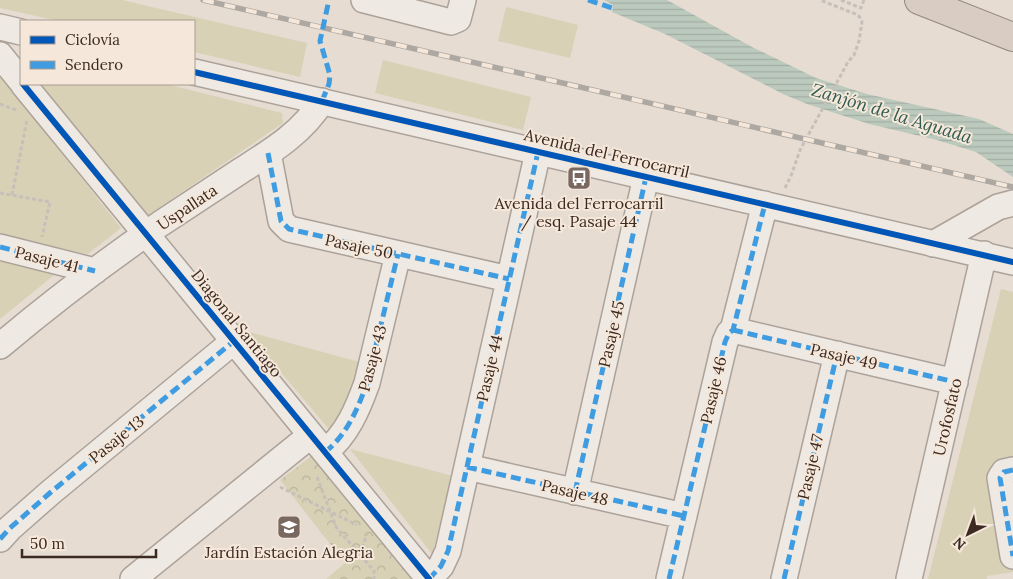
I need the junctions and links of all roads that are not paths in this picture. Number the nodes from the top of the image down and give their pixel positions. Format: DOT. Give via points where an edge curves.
graph roads {
  1 [pos="364,0"];
  2 [pos="463,0"];
  3 [pos="919,0"];
  4 [pos="0,27"];
  5 [pos="20,32"];
  6 [pos="1013,37"];
  7 [pos="0,56"];
  8 [pos="195,72"];
  9 [pos="20,81"];
  10 [pos="24,85"];
  11 [pos="322,101"];
  12 [pos="538,152"];
  13 [pos="268,153"];
  14 [pos="646,176"];
  15 [pos="1013,203"];
  16 [pos="765,204"];
  17 [pos="146,234"];
  18 [pos="933,244"];
  19 [pos="0,247"];
  20 [pos="398,254"];
  21 [pos="984,254"];
  22 [pos="1013,262"];
  23 [pos="95,271"];
  24 [pos="509,279"];
  25 [pos="733,330"];
  26 [pos="234,341"];
  27 [pos="0,346"];
  28 [pos="837,354"];
  29 [pos="954,382"];
  30 [pos="317,452"];
  31 [pos="467,467"];
  32 [pos="1013,470"];
  33 [pos="575,492"];
  34 [pos="684,516"];
  35 [pos="0,539"];
  36 [pos="1013,556"];
  37 [pos="133,579"];
  38 [pos="429,579"];
  39 [pos="436,579"];
  40 [pos="669,579"];
  41 [pos="784,579"];
  42 [pos="909,579"];
  1 -- 2 [label="street" via="451,22 458,19"];
  3 -- 6 [label="highway"];
  4 -- 5 [label="street"];
  7 -- 9 [label="street, Diagonal Santiago"];
  8 -- 11 [label="street, Avenida del Ferrocarril"];
  10 -- 17 [label="street, Diagonal Santiago"];
  11 -- 12 [label="street, Avenida del Ferrocarril"];
  11 -- 13 [label="street, Uspallata" via="308,121"];
  12 -- 14 [label="street, Avenida del Ferrocarril"];
  12 -- 24 [label="street, Pasaje 44"];
  13 -- 17 [label="street, Uspallata"];
  13 -- 20 [label="street, Pasaje 50" via="281,221 288,229"];
  14 -- 16 [label="street, Avenida del Ferrocarril"];
  14 -- 33 [label="street, Pasaje 45"];
  15 -- 18 [label="street" via="998,207"];
  16 -- 18 [label="street, Avenida del Ferrocarril"];
  16 -- 25 [label="street, Pasaje 46"];
  17 -- 23 [label="street, Uspallata"];
  17 -- 26 [label="street, Diagonal Santiago"];
  18 -- 21 [label="street, Avenida del Ferrocarril"];
  19 -- 23 [label="street, Pasaje 41"];
  20 -- 24 [label="street, Pasaje 50"];
  20 -- 30 [label="street, Pasaje 43" via="360,401 340,438"];
  21 -- 22 [label="street, Avenida del Ferrocarril"];
  21 -- 29 [label="street, Urofosfato"];
  23 -- 27 [label="street, Uspallata"];
  24 -- 31 [label="street, Pasaje 44"];
  25 -- 28 [label="street, Pasaje 49"];
  25 -- 34 [label="street, Pasaje 46" via="725,342"];
  26 -- 30 [label="street, Diagonal Santiago"];
  26 -- 35 [label="street, Pasaje 13" via="51,492"];
  28 -- 29 [label="street, Pasaje 49"];
  28 -- 41 [label="street, Pasaje 47"];
  29 -- 42 [label="street, Urofosfato"];
  30 -- 37 [label="street, Pasaje 43"];
  30 -- 38 [label="street, Diagonal Santiago"];
  31 -- 33 [label="street, Pasaje 48"];
  31 -- 38 [label="street, Pasaje 44" via="448,551 441,566"];
  32 -- 36 [label="street" via="1004,472 1000,478"];
  33 -- 34 [label="street, Pasaje 48"];
  34 -- 40 [label="street, Pasaje 46"];
  38 -- 39 [label="street"];
}
